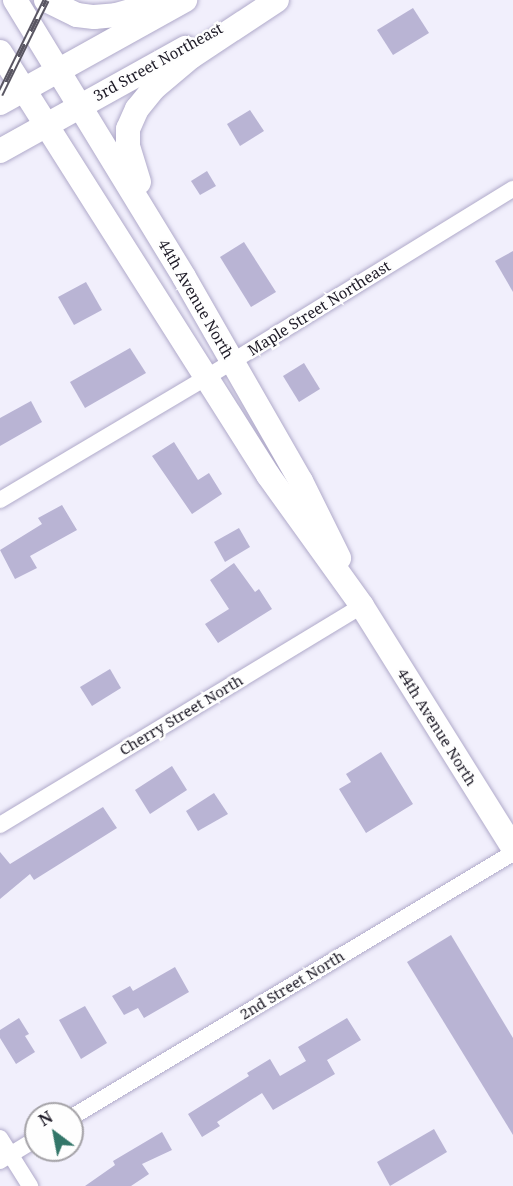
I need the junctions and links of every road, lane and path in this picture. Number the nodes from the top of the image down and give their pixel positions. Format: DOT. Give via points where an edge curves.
graph roads {
  1 [pos="15,0"];
  2 [pos="46,0"];
  3 [pos="167,0"];
  4 [pos="184,0"];
  5 [pos="271,0"];
  6 [pos="277,0"];
  7 [pos="0,52"];
  8 [pos="57,71"];
  9 [pos="24,90"];
  10 [pos="0,103"];
  11 [pos="79,107"];
  12 [pos="46,125"];
  13 [pos="0,151"];
  14 [pos="513,189"];
  15 [pos="201,308"];
  16 [pos="232,361"];
  17 [pos="207,378"];
  18 [pos="0,500"];
  19 [pos="362,606"];
  20 [pos="0,825"];
  21 [pos="513,848"];
  22 [pos="513,853"];
  23 [pos="84,1110"];
  24 [pos="0,1138"];
  25 [pos="24,1146"];
  26 [pos="5,1157"];
  27 [pos="30,1186"];
  1 -- 8 [label="main road, 44th Avenue North"];
  2 -- 3 [label="main road" via="77,15 94,17 116,15"];
  4 -- 8 [label="main road"];
  5 -- 11 [label="main road, 3rd Street Northeast"];
  6 -- 15 [label="main road" via="173,72 136,109 128,129 131,164"];
  7 -- 9 [label="main road, 44th Avenue North"];
  8 -- 9 [label="main road"];
  8 -- 11 [label="main road, 44th Avenue North"];
  9 -- 10 [label="main road"];
  9 -- 12 [label="main road, 44th Avenue North"];
  11 -- 12 [label="main road, 3rd Street Northeast"];
  11 -- 15 [label="main road, 44th Avenue North"];
  12 -- 13 [label="main road, 3rd Street Northeast"];
  12 -- 17 [label="main road, 44th Avenue North"];
  14 -- 16 [label="street, Maple Street Northeast"];
  15 -- 16 [label="main road, 44th Avenue North"];
  16 -- 17 [label="street, Maple Street Northeast"];
  16 -- 19 [label="main road, 44th Avenue North" via="324,525"];
  17 -- 18 [label="street, Maple Street Northeast"];
  17 -- 19 [label="main road, 44th Avenue North" via="268,476"];
  19 -- 20 [label="street, Cherry Street North"];
  19 -- 21 [label="main road, 44th Avenue North"];
  22 -- 23 [label="street, 2nd Street North"];
  24 -- 26 [label="street"];
  25 -- 26 [label="street"];
  26 -- 27 [label="street"];
}
